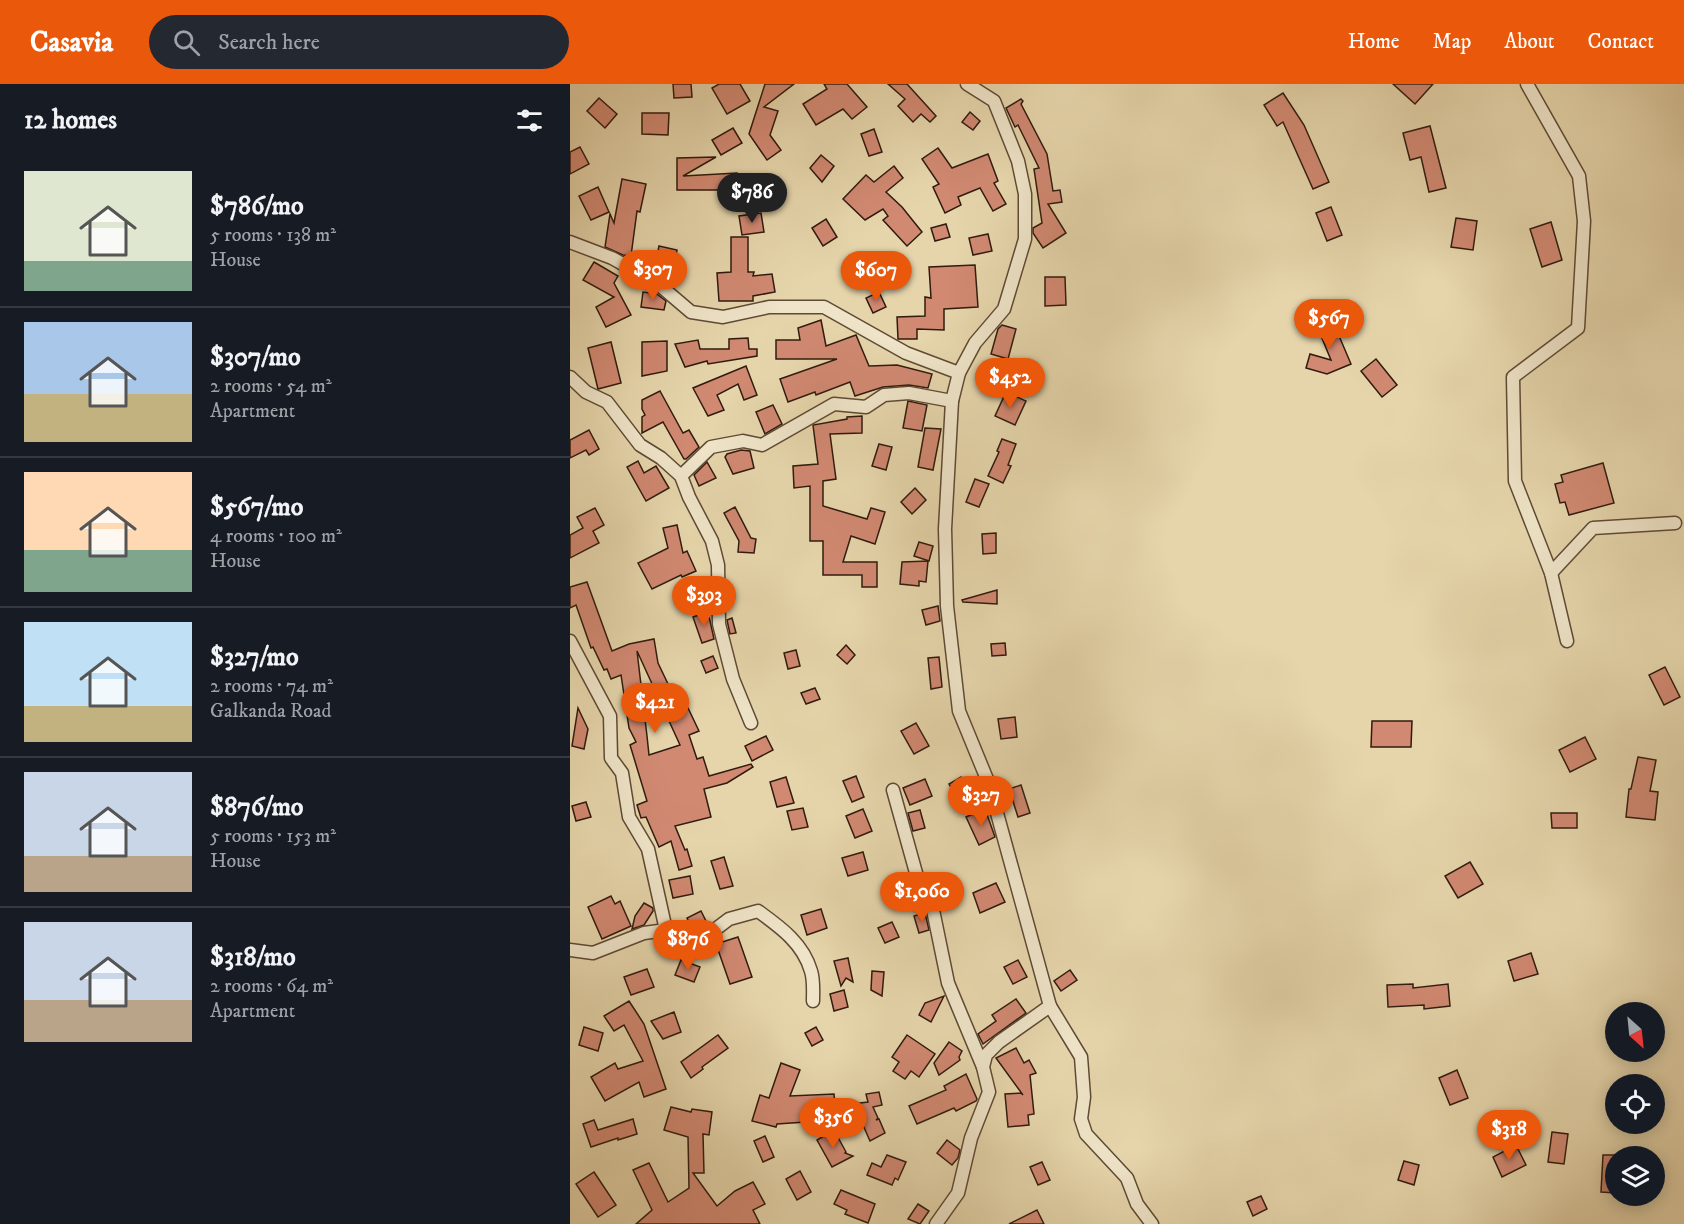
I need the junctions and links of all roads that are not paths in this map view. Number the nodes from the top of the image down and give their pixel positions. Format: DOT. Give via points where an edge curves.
graph roads {
  1 [pos="967,84"];
  2 [pos="1527,84"];
  3 [pos="570,242"];
  4 [pos="959,373"];
  5 [pos="570,377"];
  6 [pos="952,400"];
  7 [pos="681,476"];
  8 [pos="1675,523"];
  9 [pos="1551,573"];
  10 [pos="570,641"];
  11 [pos="1567,642"];
  12 [pos="751,723"];
  13 [pos="892,790"];
  14 [pos="666,930"];
  15 [pos="570,950"];
  16 [pos="813,1000"];
  17 [pos="1050,1006"];
  18 [pos="983,1066"];
  19 [pos="936,1224"];
  20 [pos="1152,1224"];
  1 -- 4 [label="street" via="994,101 1018,161 1025,194 1025,239 1004,309 975,343"];
  2 -- 9 [label="street" via="1579,176 1584,221 1578,328 1513,376 1515,481"];
  3 -- 4 [label="street" via="612,258 657,283 691,312 723,317 769,308 824,307 906,352"];
  4 -- 6 [label="street"];
  5 -- 7 [label="street" via="586,392 607,402 640,445"];
  6 -- 7 [label="street" via="909,393 884,395 866,407 834,404 762,445 743,441 711,447"];
  6 -- 17 [label="street" via="945,530 947,606 959,711 989,784"];
  7 -- 12 [label="street" via="712,541 718,565 718,624 733,679"];
  8 -- 9 [label="street" via="1593,528"];
  9 -- 11 [label="street"];
  10 -- 14 [label="street" via="610,716 611,758 622,772 629,817 648,849"];
  13 -- 18 [label="street" via="918,880 933,910 948,983"];
  14 -- 15 [label="street" via="644,933 593,953"];
  14 -- 16 [label="street" via="692,947 729,920 758,911 786,931 804,954 812,973"];
  17 -- 18 [label="street" via="999,1042 986,1054"];
  17 -- 20 [label="street" via="1081,1057 1081,1119 1086,1134 1127,1179 1137,1204"];
  18 -- 19 [label="street" via="988,1092 971,1138 958,1193"];
}
